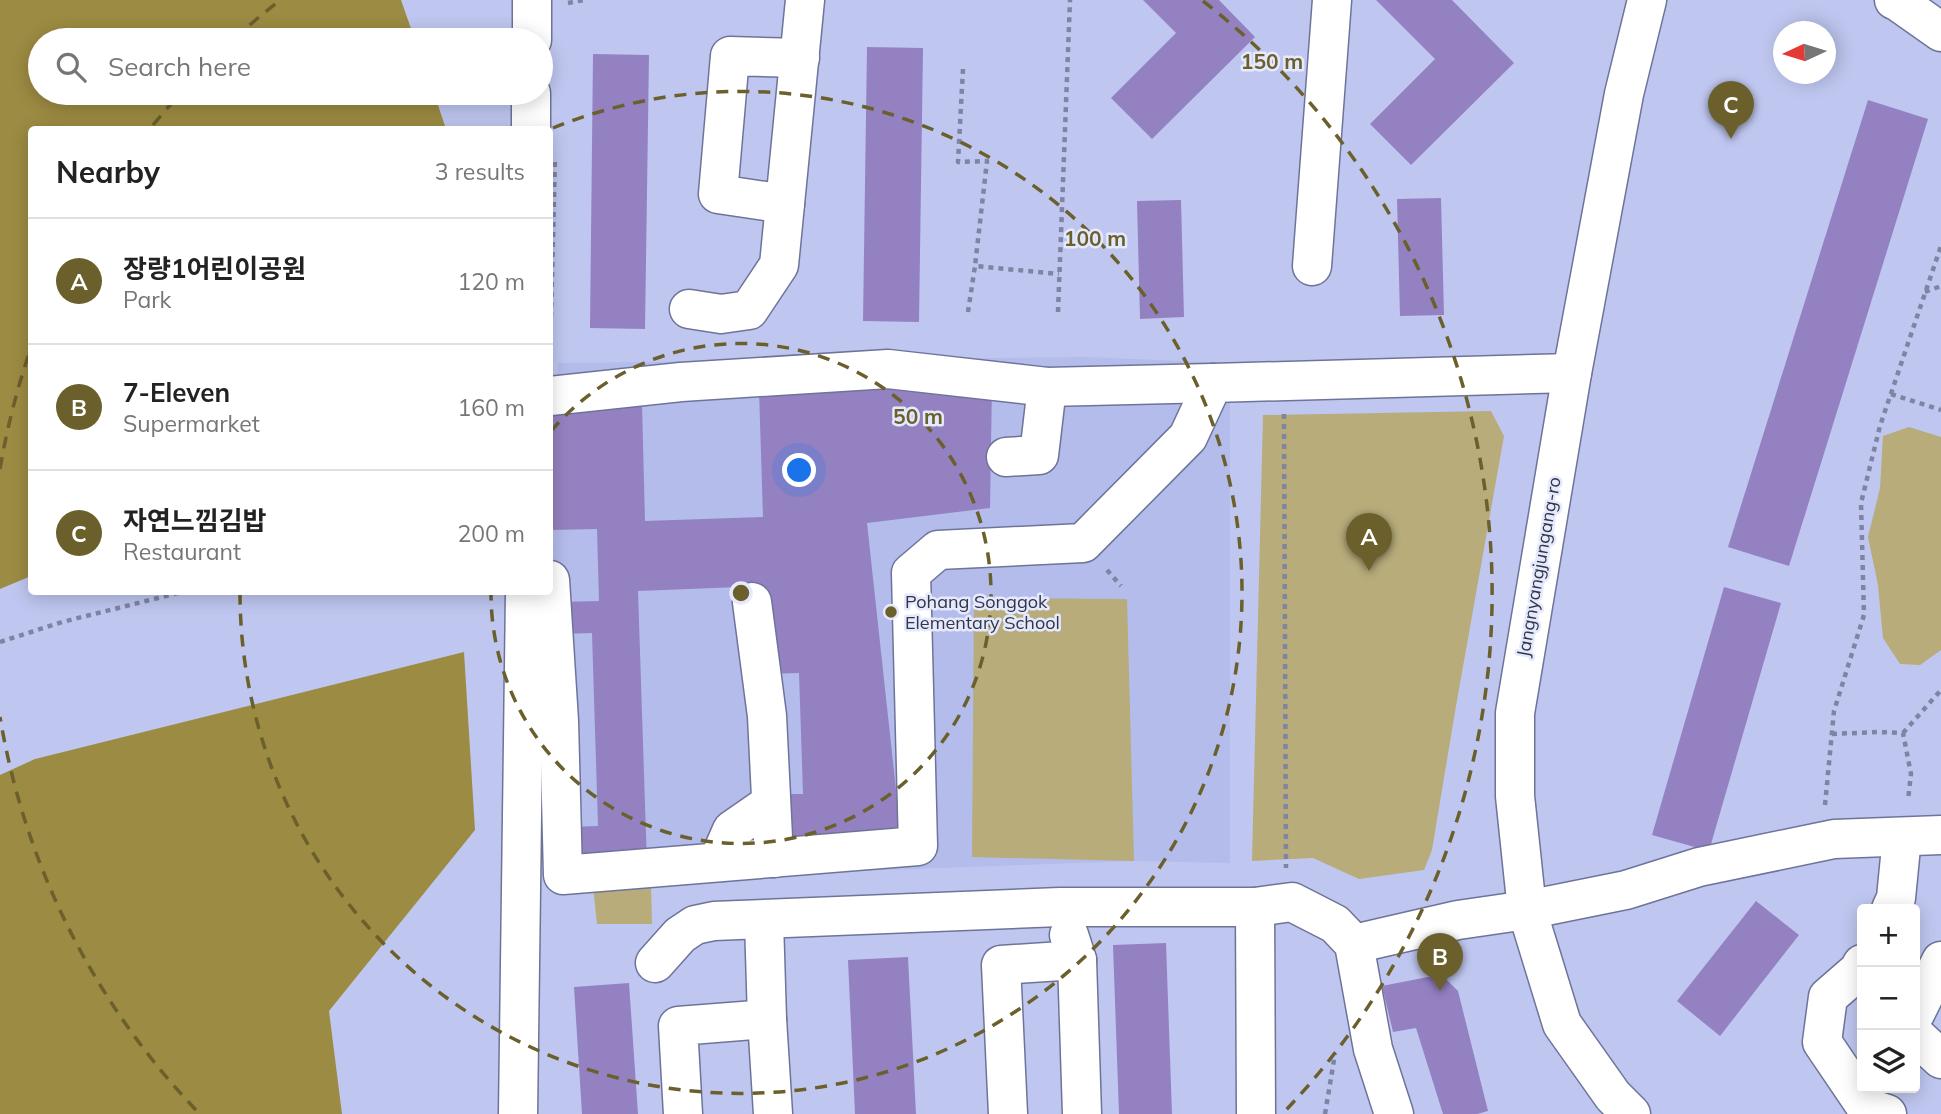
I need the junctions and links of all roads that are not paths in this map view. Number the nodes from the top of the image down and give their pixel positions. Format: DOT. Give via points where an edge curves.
graph roads {
  1 [pos="532,0"];
  2 [pos="805,0"];
  3 [pos="1332,0"];
  4 [pos="1647,0"];
  5 [pos="1896,0"];
  6 [pos="532,28"];
  7 [pos="1941,32"];
  8 [pos="800,58"];
  9 [pos="531,105"];
  10 [pos="531,126"];
  11 [pos="785,204"];
  12 [pos="1312,266"];
  13 [pos="689,309"];
  14 [pos="1572,373"];
  15 [pos="1213,383"];
  16 [pos="1047,387"];
  17 [pos="553,396"];
  18 [pos="1006,457"];
  19 [pos="525,595"];
  20 [pos="551,595"];
  21 [pos="752,602"];
  22 [pos="771,803"];
  23 [pos="1941,835"];
  24 [pos="1902,836"];
  25 [pos="774,858"];
  26 [pos="718,862"];
  27 [pos="1893,904"];
  28 [pos="1060,907"];
  29 [pos="1255,907"];
  30 [pos="1527,910"];
  31 [pos="764,921"];
  32 [pos="1354,944"];
  33 [pos="1077,960"];
  34 [pos="1941,961"];
  35 [pos="655,963"];
  36 [pos="1860,967"];
  37 [pos="1920,1004"];
  38 [pos="767,1018"];
  39 [pos="1920,1040"];
  40 [pos="1941,1059"];
  41 [pos="518,1114"];
  42 [pos="683,1114"];
  43 [pos="773,1114"];
  44 [pos="1007,1114"];
  45 [pos="1082,1114"];
  46 [pos="1256,1114"];
  47 [pos="1394,1114"];
  48 [pos="1630,1114"];
  49 [pos="1887,1114"];
  1 -- 6 [label="street"];
  2 -- 8 [label="street"];
  3 -- 12 [label="street"];
  4 -- 14 [label="street, Jangnyangjungang-ro" via="1624,94"];
  5 -- 7 [label="street"];
  8 -- 11 [label="street"];
  8 -- 11 [label="street" via="730,56 718,194"];
  9 -- 10 [label="street"];
  11 -- 13 [label="street" via="779,265 749,310 721,314"];
  14 -- 15 [label="street"];
  14 -- 30 [label="street, Jangnyangjungang-ro" via="1515,713 1515,796"];
  15 -- 16 [label="street"];
  15 -- 25 [label="street" via="1188,438 1083,543 938,550 911,573 918,846"];
  16 -- 17 [label="street" via="888,369"];
  16 -- 18 [label="street" via="1039,455"];
  19 -- 41 [label="street"];
  20 -- 26 [label="street" via="563,875"];
  21 -- 22 [label="street"];
  22 -- 25 [label="street"];
  22 -- 26 [label="street" via="732,830"];
  23 -- 24 [label="street"];
  24 -- 27 [label="street"];
  24 -- 30 [label="street" via="1834,839"];
  25 -- 26 [label="street"];
  28 -- 29 [label="street"];
  28 -- 31 [label="street"];
  28 -- 33 [label="street"];
  29 -- 32 [label="street" via="1292,902 1335,924"];
  29 -- 46 [label="street"];
  30 -- 32 [label="street"];
  30 -- 48 [label="street, Jangnyangjungang-ro" via="1562,1024"];
  31 -- 35 [label="street" via="695,925"];
  31 -- 38 [label="street"];
  32 -- 47 [label="street" via="1373,1049"];
  33 -- 44 [label="street" via="1001,965"];
  33 -- 45 [label="street"];
  34 -- 37 [label="street"];
  36 -- 49 [label="street" via="1828,997 1822,1042 1866,1107"];
  38 -- 42 [label="street" via="678,1026"];
  38 -- 43 [label="street"];
  39 -- 40 [label="street"];
}
